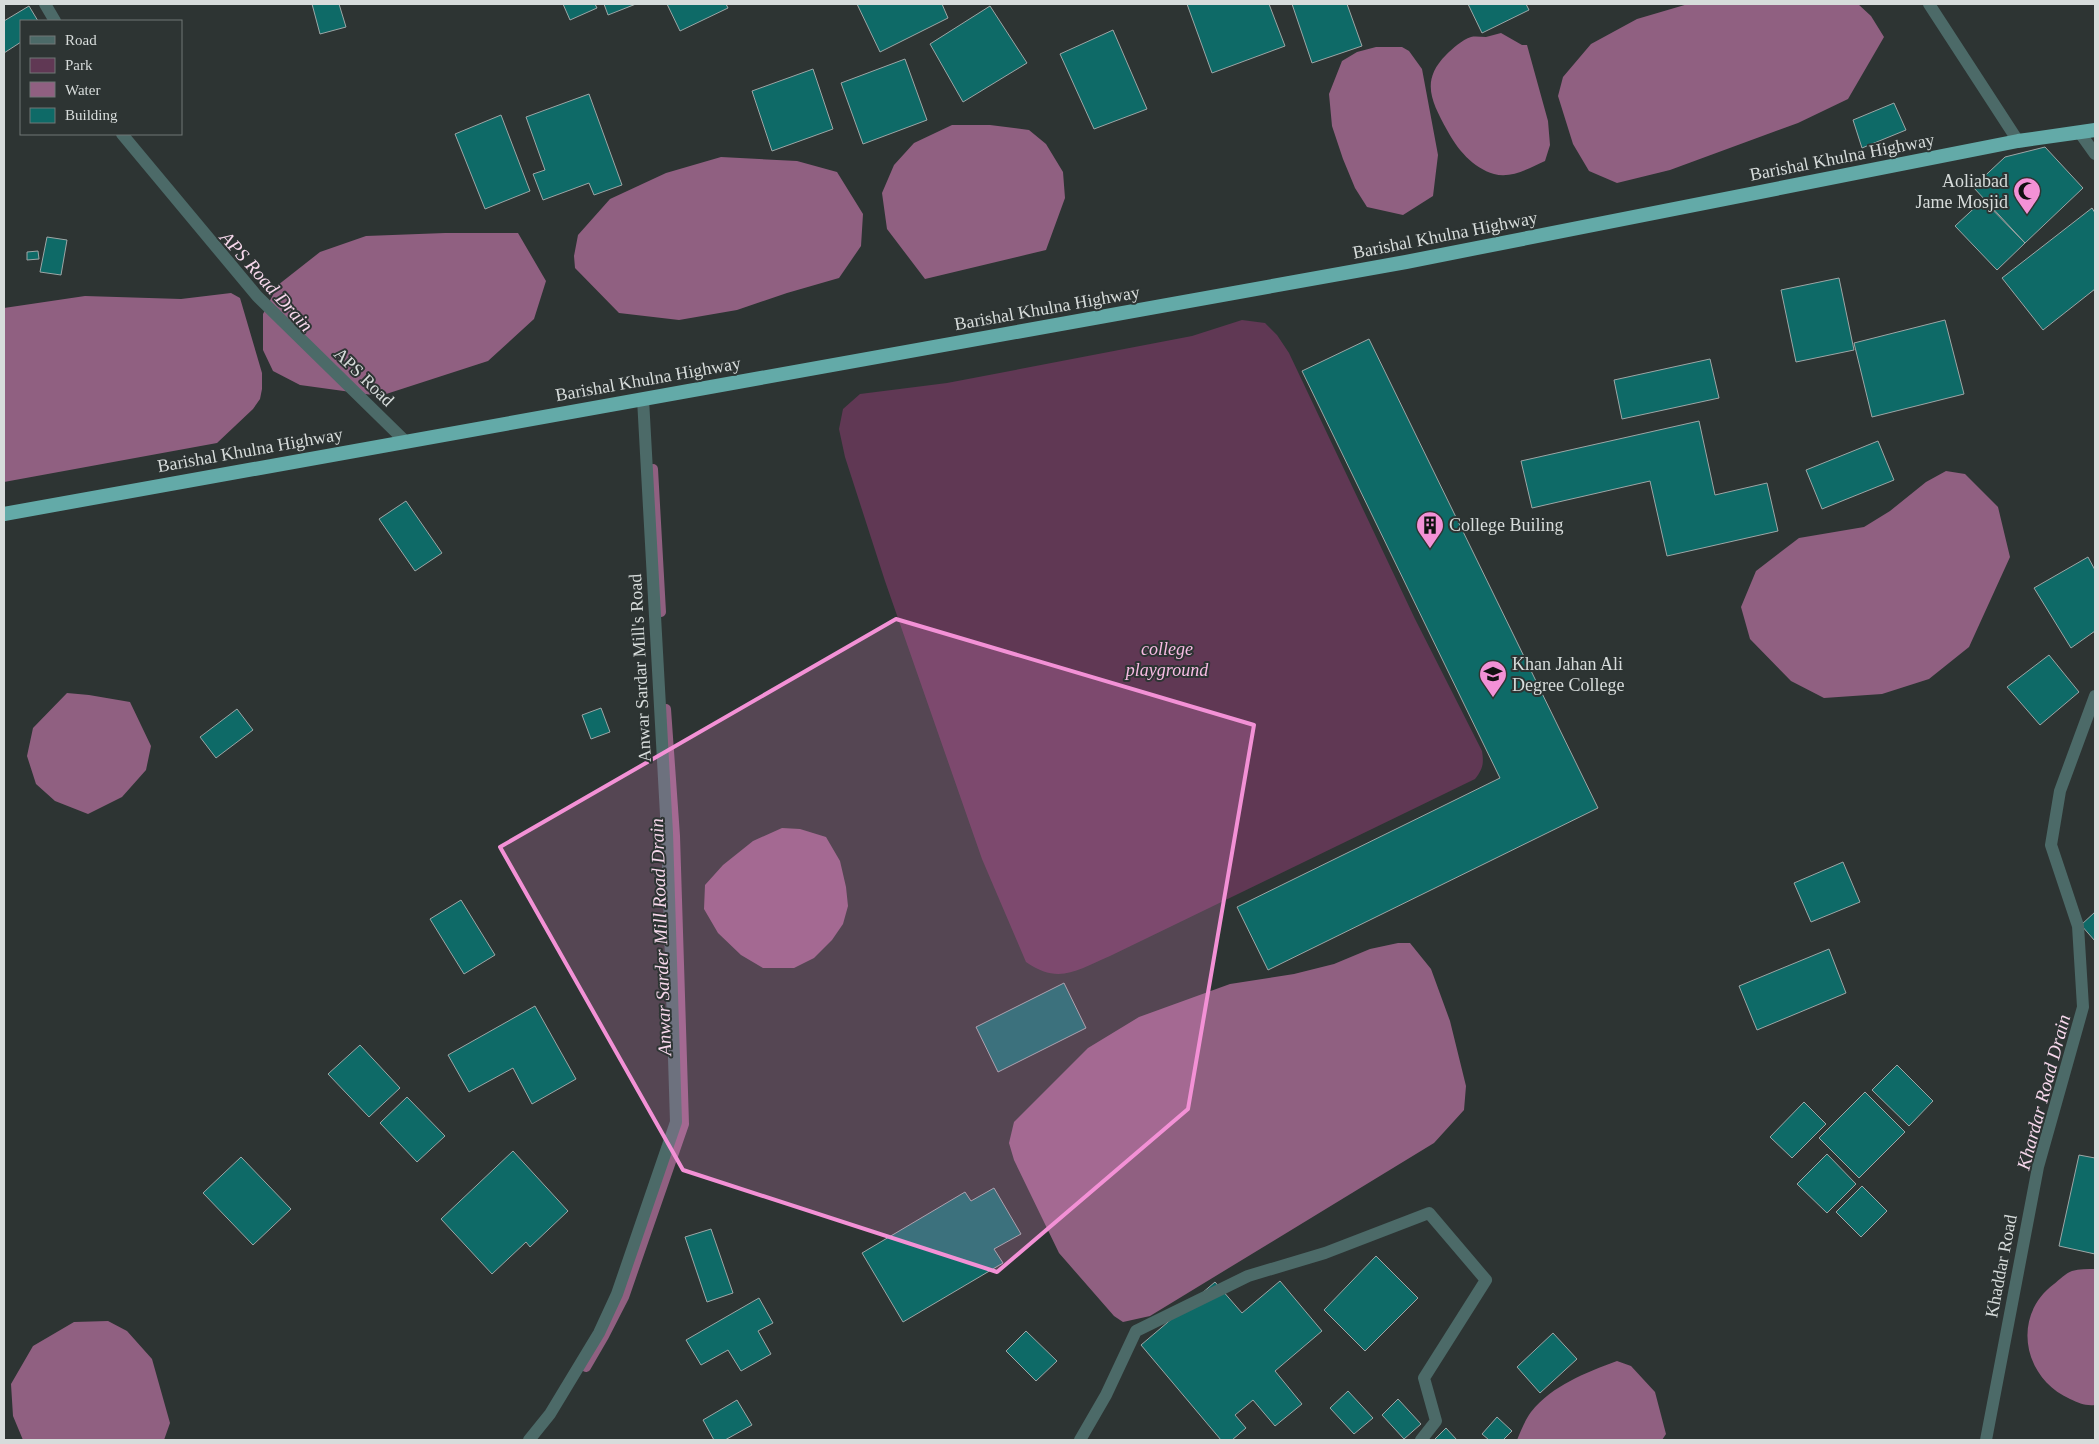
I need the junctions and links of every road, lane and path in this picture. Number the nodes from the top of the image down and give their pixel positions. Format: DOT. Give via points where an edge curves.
graph roads {
  1 [pos="44,4"];
  2 [pos="1929,4"];
  3 [pos="54,20"];
  4 [pos="2095,130"];
  5 [pos="2080,133"];
  6 [pos="123,135"];
  7 [pos="2018,141"];
  8 [pos="2095,154"];
  9 [pos="643,399"];
  10 [pos="405,441"];
  11 [pos="4,514"];
  12 [pos="2095,696"];
  13 [pos="530,1440"];
  14 [pos="1080,1440"];
  15 [pos="1421,1440"];
  16 [pos="1986,1440"];
  1 -- 3 [label="street"];
  2 -- 7 [label="street"];
  4 -- 5 [label="highway, Barishal Khulna Highway"];
  5 -- 7 [label="highway, Barishal Khulna Highway"];
  5 -- 8 [label="street"];
  6 -- 10 [label="street, APS Road" via="257,296"];
  7 -- 9 [label="highway, Barishal Khulna Highway" via="1406,262"];
  9 -- 10 [label="highway, Barishal Khulna Highway"];
  9 -- 13 [label="street, Anwar Sardar Mill's Road" via="667,833 676,1122 617,1294 594,1341 550,1414"];
  10 -- 11 [label="highway, Barishal Khulna Highway"];
  12 -- 16 [label="street, Khaddar Road" via="2060,791 2051,845 2078,926 2083,1007 2038,1167"];
  14 -- 15 [label="street" via="1106,1395 1136,1331 1248,1276 1325,1254 1429,1213 1486,1280 1424,1378 1436,1422"];
}
